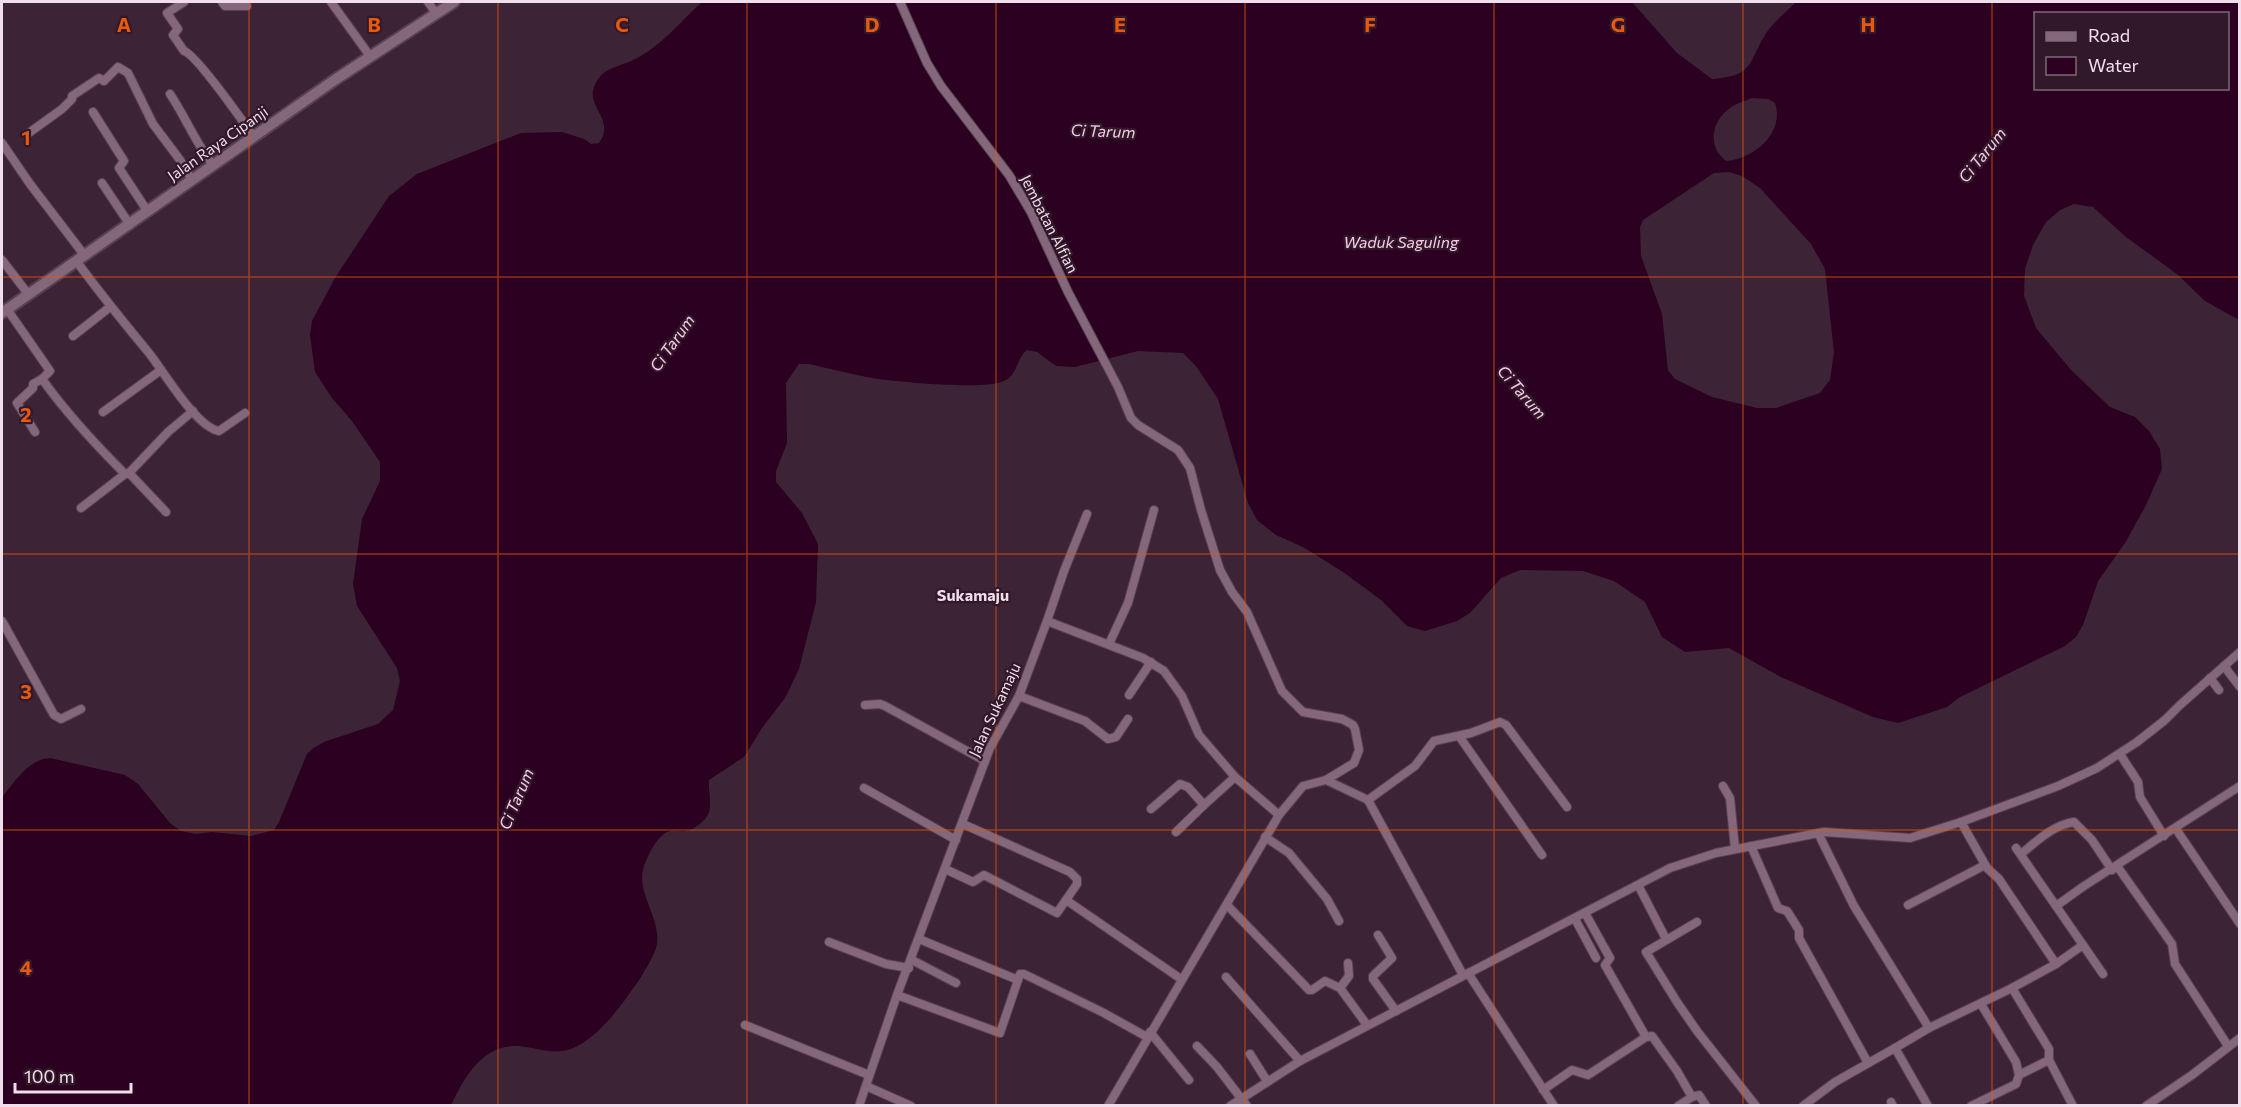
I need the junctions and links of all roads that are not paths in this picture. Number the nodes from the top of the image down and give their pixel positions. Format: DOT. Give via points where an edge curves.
graph roads {
  1 [pos="184,2"];
  2 [pos="222,2"];
  3 [pos="332,2"];
  4 [pos="428,2"];
  5 [pos="454,2"];
  6 [pos="900,2"];
  7 [pos="247,6"];
  8 [pos="435,12"];
  9 [pos="370,56"];
  10 [pos="170,94"];
  11 [pos="93,112"];
  12 [pos="26,135"];
  13 [pos="254,137"];
  14 [pos="2,143"];
  15 [pos="213,165"];
  16 [pos="192,180"];
  17 [pos="102,183"];
  18 [pos="148,212"];
  19 [pos="130,225"];
  20 [pos="81,259"];
  21 [pos="2,260"];
  22 [pos="29,295"];
  23 [pos="110,307"];
  24 [pos="4,311"];
  25 [pos="73,336"];
  26 [pos="161,370"];
  27 [pos="42,379"];
  28 [pos="193,411"];
  29 [pos="103,412"];
  30 [pos="245,413"];
  31 [pos="35,432"];
  32 [pos="127,474"];
  33 [pos="81,508"];
  34 [pos="1154,510"];
  35 [pos="166,512"];
  36 [pos="1088,514"];
  37 [pos="2,621"];
  38 [pos="1047,621"];
  39 [pos="1109,644"];
  40 [pos="2239,652"];
  41 [pos="1152,662"];
  42 [pos="2224,666"];
  43 [pos="2210,678"];
  44 [pos="2240,687"];
  45 [pos="2219,690"];
  46 [pos="1129,695"];
  47 [pos="1019,696"];
  48 [pos="865,705"];
  49 [pos="81,709"];
  50 [pos="1128,719"];
  51 [pos="1459,736"];
  52 [pos="2120,754"];
  53 [pos="985,761"];
  54 [pos="1235,777"];
  55 [pos="1326,780"];
  56 [pos="1723,786"];
  57 [pos="2240,786"];
  58 [pos="864,788"];
  59 [pos="1368,800"];
  60 [pos="1204,805"];
  61 [pos="1567,807"];
  62 [pos="1151,809"];
  63 [pos="1279,814"];
  64 [pos="1961,822"];
  65 [pos="963,824"];
  66 [pos="2176,829"];
  67 [pos="1176,832"];
  68 [pos="1818,833"];
  69 [pos="2164,836"];
  70 [pos="1265,837"];
  71 [pos="956,840"];
  72 [pos="1751,846"];
  73 [pos="1735,849"];
  74 [pos="1542,855"];
  75 [pos="1985,865"];
  76 [pos="2114,868"];
  77 [pos="945,869"];
  78 [pos="1638,885"];
  79 [pos="1066,900"];
  80 [pos="1227,904"];
  81 [pos="1908,905"];
  82 [pos="2056,906"];
  83 [pos="1585,913"];
  84 [pos="1575,919"];
  85 [pos="1339,921"];
  86 [pos="1697,922"];
  87 [pos="2240,924"];
  88 [pos="1378,935"];
  89 [pos="920,939"];
  90 [pos="1666,939"];
  91 [pos="829,942"];
  92 [pos="2083,945"];
  93 [pos="1596,958"];
  94 [pos="912,960"];
  95 [pos="1348,963"];
  96 [pos="2056,964"];
  97 [pos="909,968"];
  98 [pos="1465,974"];
  99 [pos="2103,974"];
  100 [pos="1226,977"];
  101 [pos="1181,979"];
  102 [pos="1018,980"];
  103 [pos="956,983"];
  104 [pos="1340,988"];
  105 [pos="2012,988"];
  106 [pos="897,995"];
  107 [pos="1981,1004"];
  108 [pos="1396,1011"];
  109 [pos="745,1025"];
  110 [pos="1367,1025"];
  111 [pos="1929,1028"];
  112 [pos="1149,1034"];
  113 [pos="1646,1037"];
  114 [pos="2240,1038"];
  115 [pos="1197,1046"];
  116 [pos="2228,1046"];
  117 [pos="1895,1048"];
  118 [pos="1250,1054"];
  119 [pos="2049,1060"];
  120 [pos="1300,1061"];
  121 [pos="1868,1063"];
  122 [pos="869,1075"];
  123 [pos="2019,1075"];
  124 [pos="1189,1080"];
  125 [pos="1267,1080"];
  126 [pos="866,1086"];
  127 [pos="1543,1089"];
  128 [pos="1692,1097"];
  129 [pos="1244,1102"];
  130 [pos="1550,1104"];
  131 [pos="1976,1105"];
  132 [pos="859,1106"];
  133 [pos="911,1106"];
  134 [pos="1108,1106"];
  135 [pos="1230,1106"];
  136 [pos="1678,1106"];
  137 [pos="1706,1106"];
  138 [pos="1756,1106"];
  139 [pos="1803,1106"];
  140 [pos="1928,1106"];
  141 [pos="2073,1106"];
  142 [pos="2146,1106"];
  1 -- 13 [label="street" via="167,14 178,29 173,35"];
  2 -- 7 [label="street" via="225,6"];
  3 -- 9 [label="street"];
  4 -- 8 [label="street"];
  5 -- 8 [label="main road, Jalan Raya Cipanji"];
  6 -- 55 [label="street, Jembatan Alfian" via="941,86 1031,212 1134,422 1178,450 1190,468 1220,570 1247,612 1282,691 1303,712 1353,725 1359,742 1356,760"];
  8 -- 9 [label="main road, Jalan Raya Cipanji"];
  9 -- 13 [label="main road, Jalan Raya Cipanji"];
  10 -- 15 [label="street"];
  11 -- 18 [label="street" via="124,161 119,168"];
  12 -- 16 [label="street" via="62,109 72,96 99,78 104,81 118,67 128,73 153,124"];
  13 -- 15 [label="main road, Jalan Raya Cipanji"];
  14 -- 20 [label="street"];
  15 -- 16 [label="main road, Jalan Raya Cipanji"];
  16 -- 18 [label="main road, Jalan Raya Cipanji"];
  17 -- 19 [label="street"];
  18 -- 19 [label="main road, Jalan Raya Cipanji"];
  19 -- 20 [label="main road, Jalan Raya Cipanji"];
  20 -- 22 [label="main road, Jalan Raya Cipanji"];
  20 -- 23 [label="street"];
  21 -- 22 [label="street"];
  22 -- 24 [label="main road, Jalan Raya Cipanji"];
  23 -- 25 [label="street"];
  23 -- 26 [label="street"];
  24 -- 27 [label="street" via="50,371"];
  26 -- 28 [label="street"];
  26 -- 29 [label="street"];
  27 -- 31 [label="street" via="16,403"];
  27 -- 32 [label="street" via="88,437"];
  28 -- 30 [label="street" via="218,431"];
  28 -- 32 [label="street"];
  32 -- 33 [label="street"];
  32 -- 35 [label="street"];
  34 -- 39 [label="street" via="1128,603"];
  36 -- 38 [label="street, Jalan Sukamaju"];
  37 -- 49 [label="street" via="54,715 61,719"];
  38 -- 39 [label="street"];
  38 -- 47 [label="street, Jalan Sukamaju"];
  39 -- 41 [label="street"];
  40 -- 42 [label="street"];
  41 -- 46 [label="street"];
  41 -- 54 [label="street" via="1176,686 1199,735"];
  42 -- 43 [label="street"];
  42 -- 44 [label="street"];
  43 -- 45 [label="street"];
  43 -- 52 [label="street" via="2165,720"];
  47 -- 50 [label="street" via="1085,721 1108,739 1116,737"];
  47 -- 53 [label="street, Jalan Sukamaju"];
  48 -- 53 [label="street" via="885,706"];
  51 -- 59 [label="street" via="1434,741 1415,766"];
  51 -- 61 [label="street" via="1504,722"];
  51 -- 74 [label="street"];
  52 -- 64 [label="street" via="2058,786"];
  52 -- 69 [label="street" via="2139,782 2140,797"];
  53 -- 65 [label="street, Jalan Sukamaju"];
  54 -- 60 [label="street"];
  54 -- 63 [label="street"];
  55 -- 59 [label="street"];
  55 -- 63 [label="street" via="1303,786"];
  56 -- 73 [label="street" via="1730,798"];
  57 -- 66 [label="street"];
  58 -- 71 [label="street"];
  59 -- 98 [label="street"];
  60 -- 62 [label="street" via="1188,787 1180,784"];
  60 -- 67 [label="street"];
  63 -- 70 [label="street"];
  64 -- 68 [label="street" via="1910,838"];
  64 -- 75 [label="street"];
  65 -- 71 [label="street, Jalan Sukamaju"];
  65 -- 79 [label="street" via="1070,872 1077,884"];
  66 -- 69 [label="street"];
  66 -- 87 [label="street"];
  68 -- 72 [label="street"];
  68 -- 111 [label="street" via="1854,906"];
  69 -- 76 [label="street"];
  70 -- 80 [label="street"];
  70 -- 85 [label="street" via="1289,853 1327,899"];
  71 -- 77 [label="street, Jalan Sukamaju"];
  72 -- 73 [label="street"];
  72 -- 121 [label="street" via="1778,908 1787,911 1799,930 1799,938"];
  73 -- 78 [label="street" via="1670,868"];
  75 -- 81 [label="street"];
  75 -- 96 [label="street" via="1997,876"];
  76 -- 82 [label="street"];
  76 -- 82 [label="street" via="2074,822 2018,851"];
  76 -- 116 [label="street" via="2172,945 2175,964"];
  77 -- 79 [label="street" via="976,882 984,876 1057,913"];
  77 -- 89 [label="street, Jalan Sukamaju"];
  78 -- 83 [label="street"];
  78 -- 90 [label="street"];
  79 -- 101 [label="street"];
  80 -- 101 [label="street"];
  80 -- 104 [label="street" via="1309,990 1325,981"];
  82 -- 92 [label="street"];
  83 -- 84 [label="street"];
  83 -- 113 [label="street" via="1610,958 1605,965"];
  84 -- 93 [label="street"];
  84 -- 98 [label="street"];
  86 -- 90 [label="street"];
  88 -- 108 [label="street" via="1392,958 1373,979"];
  89 -- 94 [label="street, Jalan Sukamaju"];
  89 -- 102 [label="street"];
  90 -- 138 [label="street" via="1646,952 1697,1031"];
  91 -- 97 [label="street" via="886,964"];
  92 -- 96 [label="street"];
  92 -- 99 [label="street"];
  94 -- 97 [label="street, Jalan Sukamaju"];
  94 -- 103 [label="street"];
  95 -- 104 [label="street" via="1349,976"];
  96 -- 105 [label="street"];
  97 -- 106 [label="street, Jalan Sukamaju"];
  98 -- 108 [label="street"];
  98 -- 127 [label="street"];
  100 -- 120 [label="street"];
  101 -- 112 [label="street"];
  102 -- 106 [label="street" via="1000,1034"];
  102 -- 112 [label="street" via="1024,974"];
  104 -- 110 [label="street"];
  105 -- 107 [label="street"];
  105 -- 119 [label="street" via="2049,1049"];
  106 -- 122 [label="street, Jalan Sukamaju"];
  107 -- 111 [label="street"];
  107 -- 123 [label="street" via="2016,1062"];
  108 -- 110 [label="street"];
  109 -- 122 [label="street"];
  110 -- 120 [label="street"];
  111 -- 117 [label="street"];
  112 -- 124 [label="street"];
  112 -- 134 [label="street"];
  113 -- 127 [label="street" via="1588,1075 1572,1070"];
  113 -- 128 [label="street" via="1652,1036"];
  114 -- 116 [label="street"];
  115 -- 129 [label="street"];
  116 -- 142 [label="street"];
  117 -- 121 [label="street"];
  117 -- 140 [label="street"];
  118 -- 125 [label="street"];
  119 -- 123 [label="street"];
  119 -- 141 [label="street"];
  120 -- 125 [label="street"];
  121 -- 139 [label="street"];
  122 -- 126 [label="street, Jalan Sukamaju"];
  123 -- 131 [label="street" via="2016,1084"];
  125 -- 129 [label="street"];
  126 -- 132 [label="street, Jalan Sukamaju"];
  126 -- 133 [label="street"];
  127 -- 130 [label="street"];
  128 -- 136 [label="street"];
  128 -- 137 [label="street" via="1699,1095"];
  129 -- 135 [label="street"];
}
